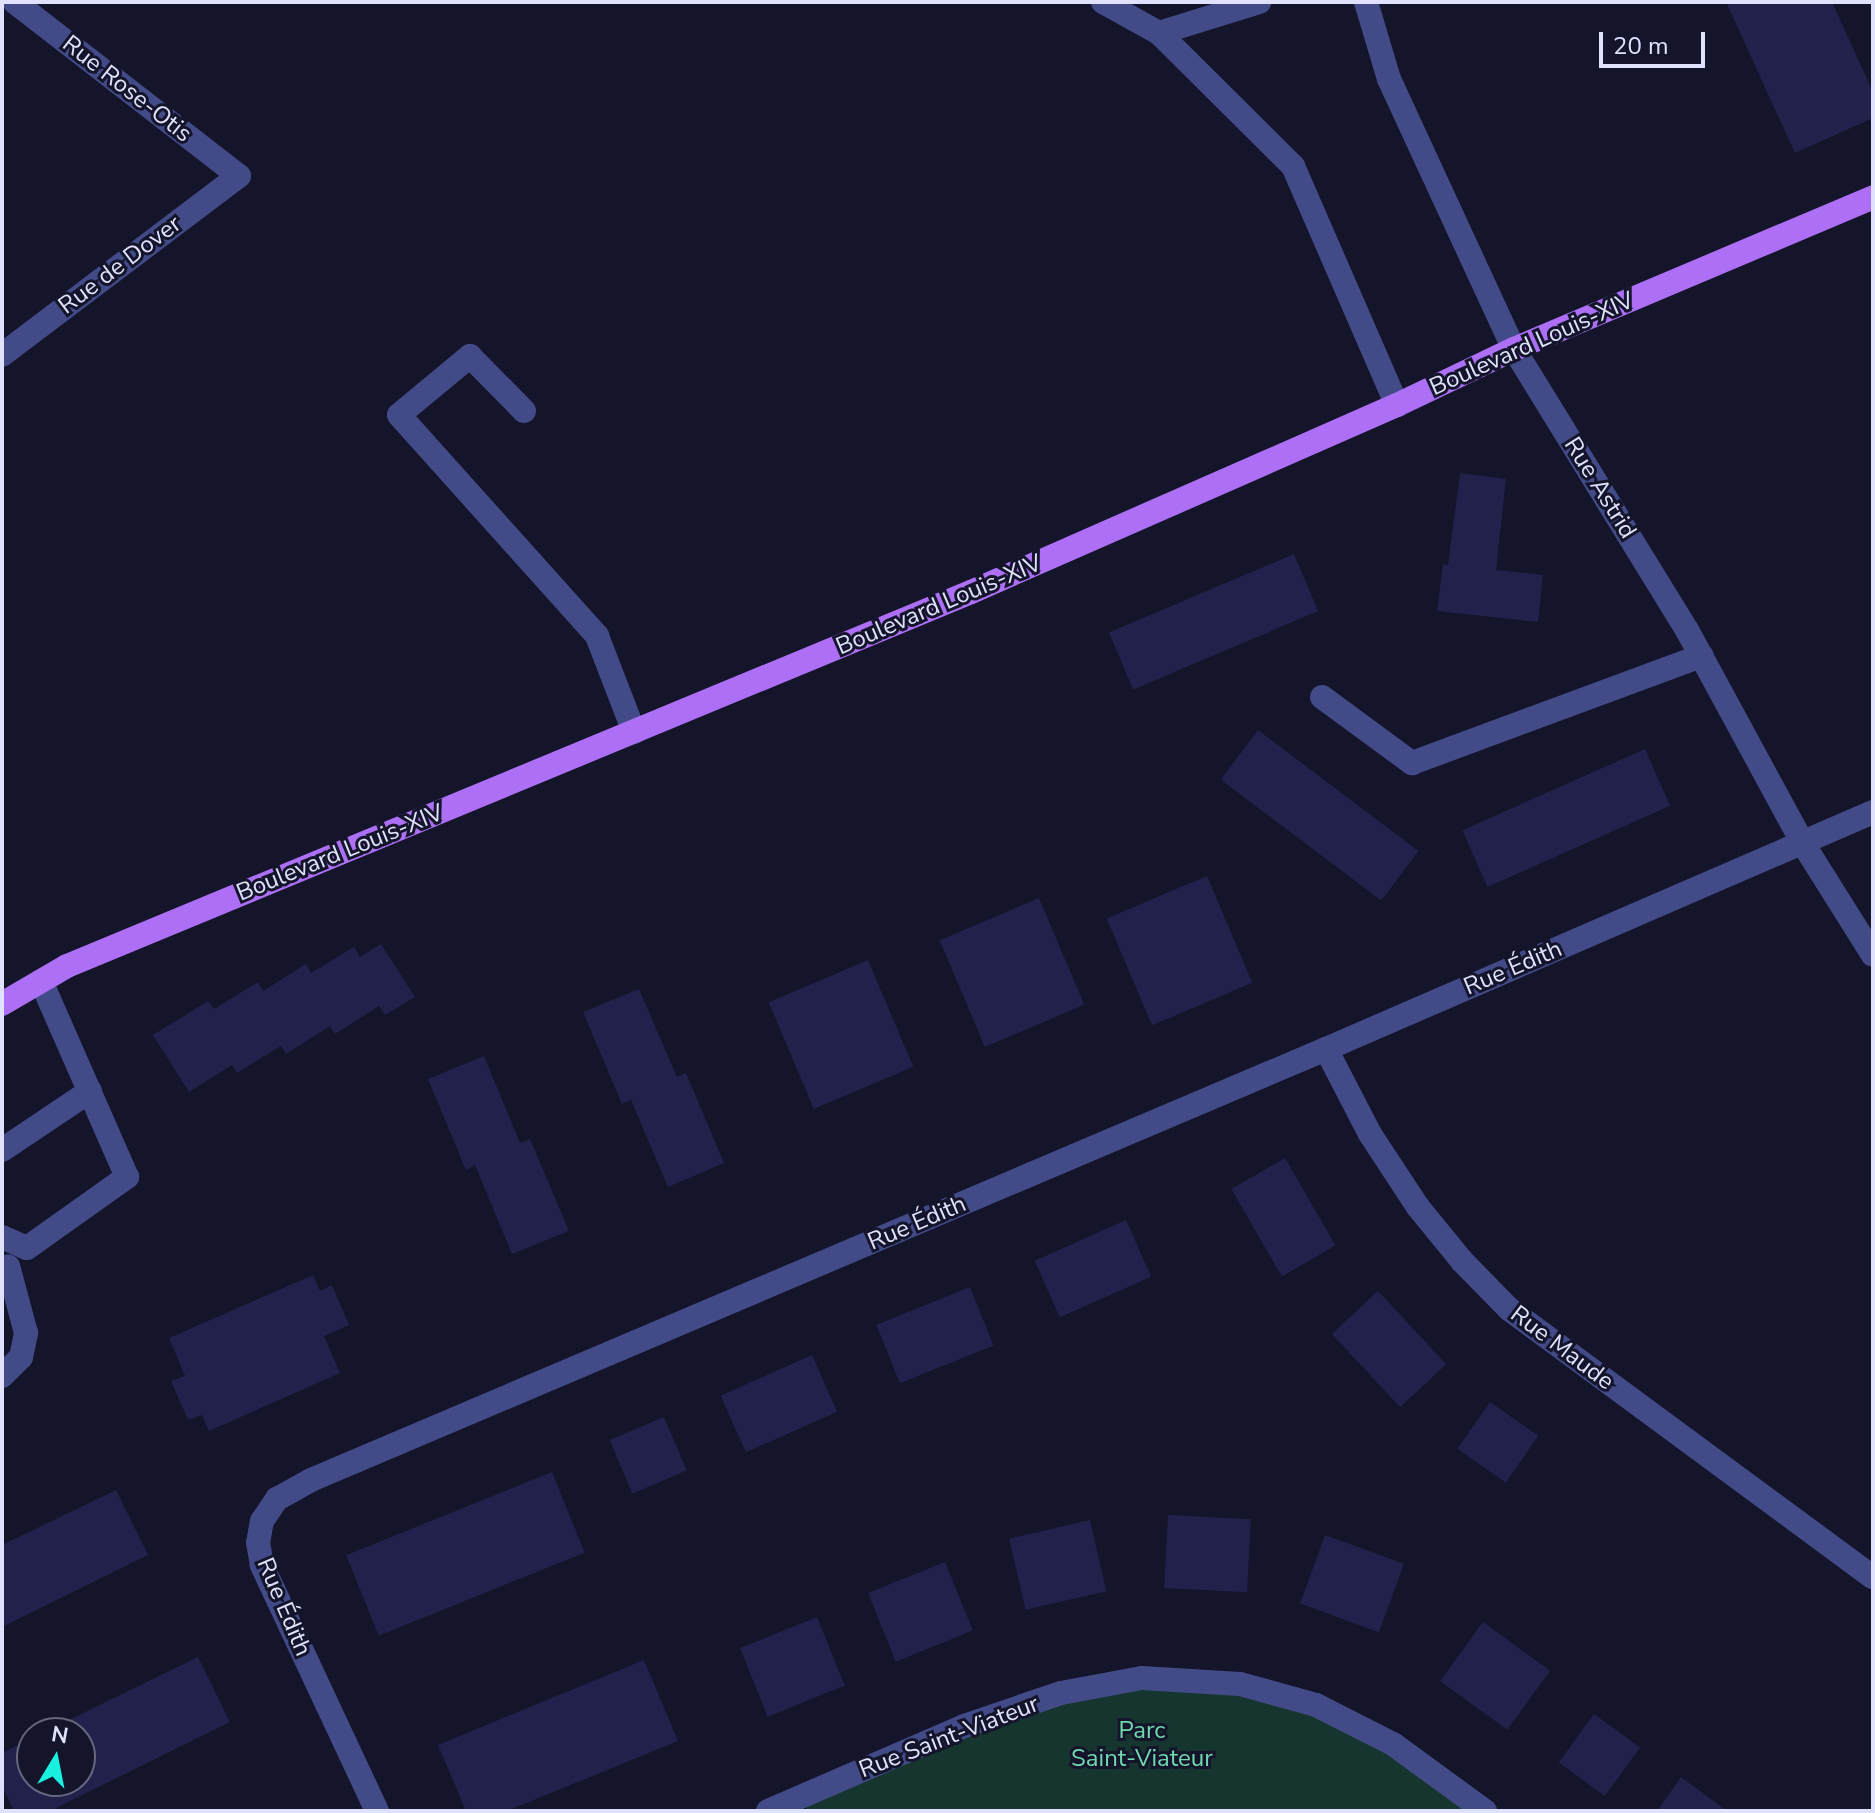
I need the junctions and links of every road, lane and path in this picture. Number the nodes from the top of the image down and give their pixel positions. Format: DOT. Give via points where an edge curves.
graph roads {
  1 [pos="15,2"];
  2 [pos="1103,2"];
  3 [pos="1259,2"];
  4 [pos="1366,2"];
  5 [pos="1159,33"];
  6 [pos="239,176"];
  7 [pos="1873,197"];
  8 [pos="1514,349"];
  9 [pos="2,355"];
  10 [pos="1397,405"];
  11 [pos="524,411"];
  12 [pos="1702,656"];
  13 [pos="1322,697"];
  14 [pos="634,732"];
  15 [pos="1873,812"];
  16 [pos="1802,842"];
  17 [pos="1873,955"];
  18 [pos="41,981"];
  19 [pos="2,1004"];
  20 [pos="1326,1049"];
  21 [pos="90,1091"];
  22 [pos="2,1150"];
  23 [pos="2,1237"];
  24 [pos="4,1272"];
  25 [pos="2,1376"];
  26 [pos="1873,1577"];
  27 [pos="779,1809"];
  28 [pos="377,1811"];
  29 [pos="1485,1811"];
  1 -- 6 [label="street, Rue Rose-Otis"];
  2 -- 5 [label="street"];
  3 -- 5 [label="street"];
  4 -- 8 [label="street, Rue Astrid" via="1389,79"];
  5 -- 10 [label="street" via="1293,166"];
  6 -- 9 [label="street, Rue de Dover"];
  7 -- 8 [label="main road, Boulevard Louis-XIV"];
  8 -- 10 [label="main road, Boulevard Louis-XIV"];
  8 -- 12 [label="street, Rue Astrid"];
  10 -- 14 [label="main road, Boulevard Louis-XIV" via="971,592"];
  11 -- 14 [label="street" via="470,356 399,415 597,636"];
  12 -- 13 [label="street" via="1412,763"];
  12 -- 16 [label="street, Rue Astrid"];
  14 -- 18 [label="main road, Boulevard Louis-XIV"];
  15 -- 16 [label="street, Rue Édith"];
  16 -- 17 [label="street, Rue Astrid"];
  16 -- 20 [label="street, Rue Édith"];
  18 -- 19 [label="main road, Boulevard Louis-XIV"];
  18 -- 21 [label="street"];
  20 -- 26 [label="street, Rue Maude" via="1370,1134 1418,1207 1509,1309"];
  20 -- 28 [label="street, Rue Édith" via="311,1480 277,1499 262,1521 262,1565"];
  21 -- 22 [label="street"];
  21 -- 23 [label="street" via="127,1177 27,1248"];
  24 -- 25 [label="street" via="26,1333 21,1357"];
  27 -- 29 [label="street, Rue Saint-Viateur" via="964,1726 1061,1693 1142,1678 1195,1679 1277,1693 1329,1711 1393,1744"];
}
